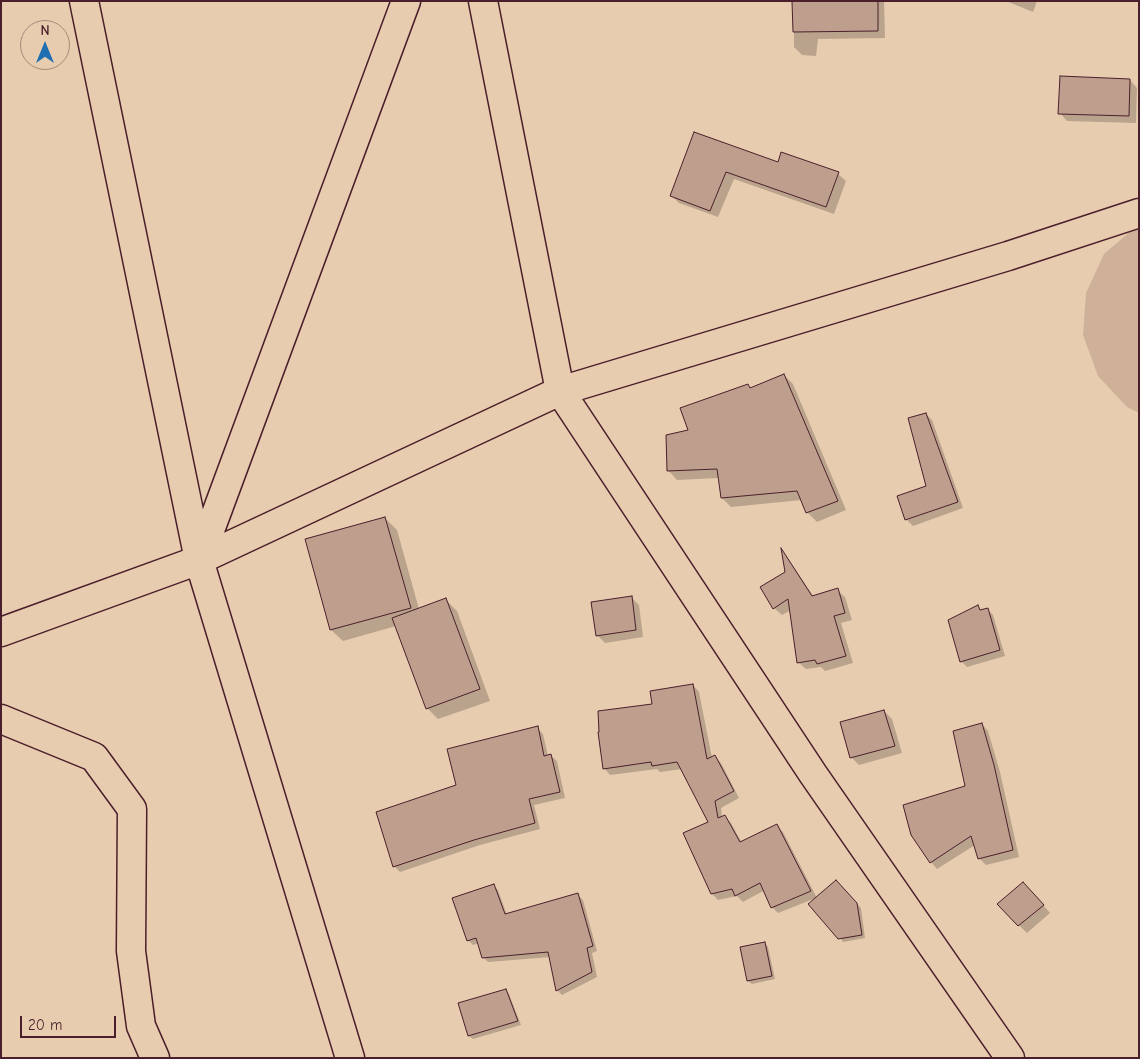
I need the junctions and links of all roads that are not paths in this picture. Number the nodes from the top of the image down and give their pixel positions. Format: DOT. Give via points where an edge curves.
graph roads {
  1 [pos="84,1"];
  2 [pos="406,1"];
  3 [pos="483,1"];
  4 [pos="1139,213"];
  5 [pos="560,390"];
  6 [pos="199,560"];
  7 [pos="1,632"];
  8 [pos="1,719"];
  9 [pos="155,1058"];
  10 [pos="350,1058"];
  11 [pos="1010,1058"];
  1 -- 6 [label="street"];
  2 -- 6 [label="street"];
  3 -- 5 [label="street"];
  4 -- 5 [label="street" via="1008,256"];
  5 -- 6 [label="street"];
  5 -- 11 [label="street" via="813,774"];
  6 -- 7 [label="street"];
  6 -- 10 [label="street"];
  8 -- 9 [label="street" via="94,757 132,809 131,951 141,1026"];
}
